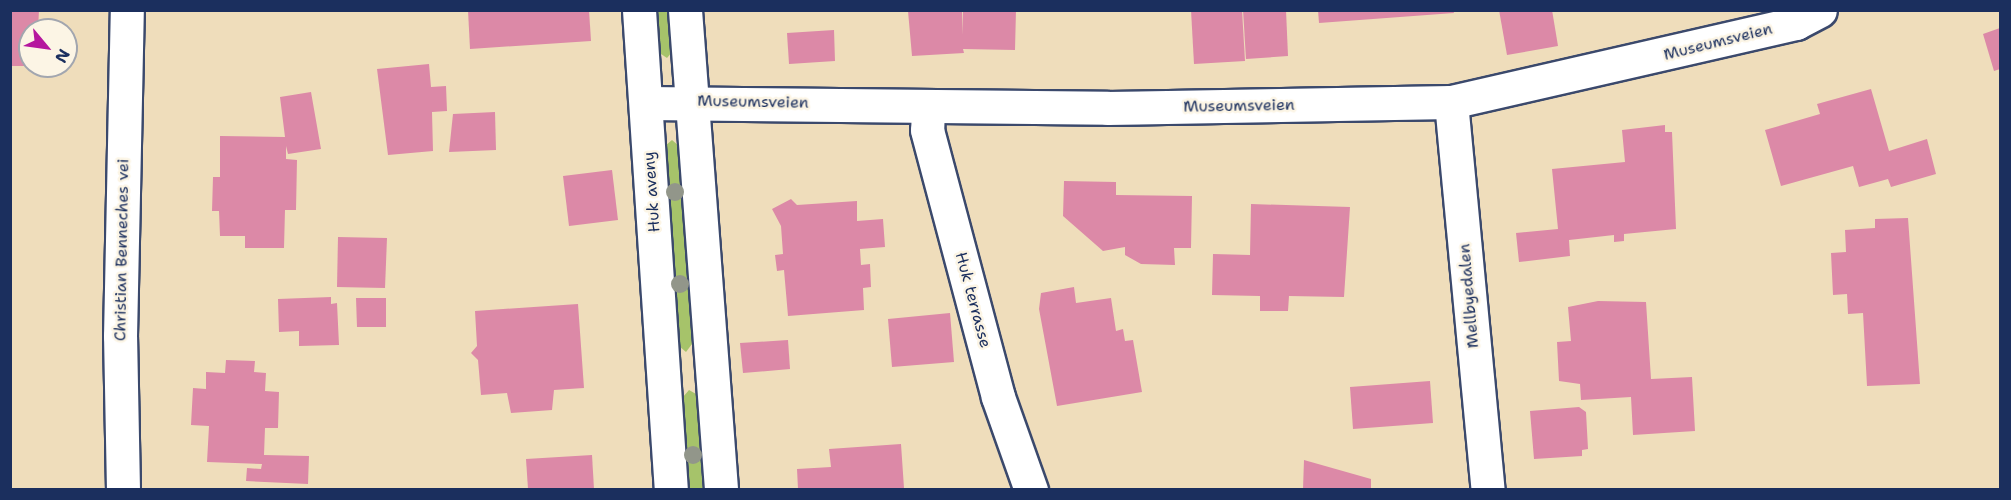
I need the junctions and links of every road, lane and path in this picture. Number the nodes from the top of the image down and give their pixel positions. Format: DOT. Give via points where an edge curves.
graph roads {
  1 [pos="127,10"];
  2 [pos="639,10"];
  3 [pos="685,10"];
  4 [pos="1820,10"];
  5 [pos="690,100"];
  6 [pos="1451,102"];
  7 [pos="646,103"];
  8 [pos="928,106"];
  9 [pos="712,372"];
  10 [pos="663,374"];
  11 [pos="123,489"];
  12 [pos="671,489"];
  13 [pos="721,489"];
  14 [pos="1031,489"];
  15 [pos="1488,489"];
  1 -- 11 [label="street, Christian Benneches vei" via="120,336"];
  2 -- 7 [label="street, Huk aveny"];
  3 -- 5 [label="street"];
  4 -- 6 [label="street, Museumsveien" via="1796,23"];
  5 -- 7 [label="street, Museumsveien"];
  5 -- 8 [label="street, Museumsveien"];
  5 -- 9 [label="street"];
  6 -- 8 [label="street, Museumsveien"];
  6 -- 15 [label="street, Mellbyedalen"];
  7 -- 10 [label="street, Huk aveny"];
  8 -- 14 [label="street, Huk terrasse" via="927,130 990,364"];
  9 -- 10 [label="street"];
  9 -- 13 [label="street"];
  10 -- 12 [label="street, Huk aveny"];
}
